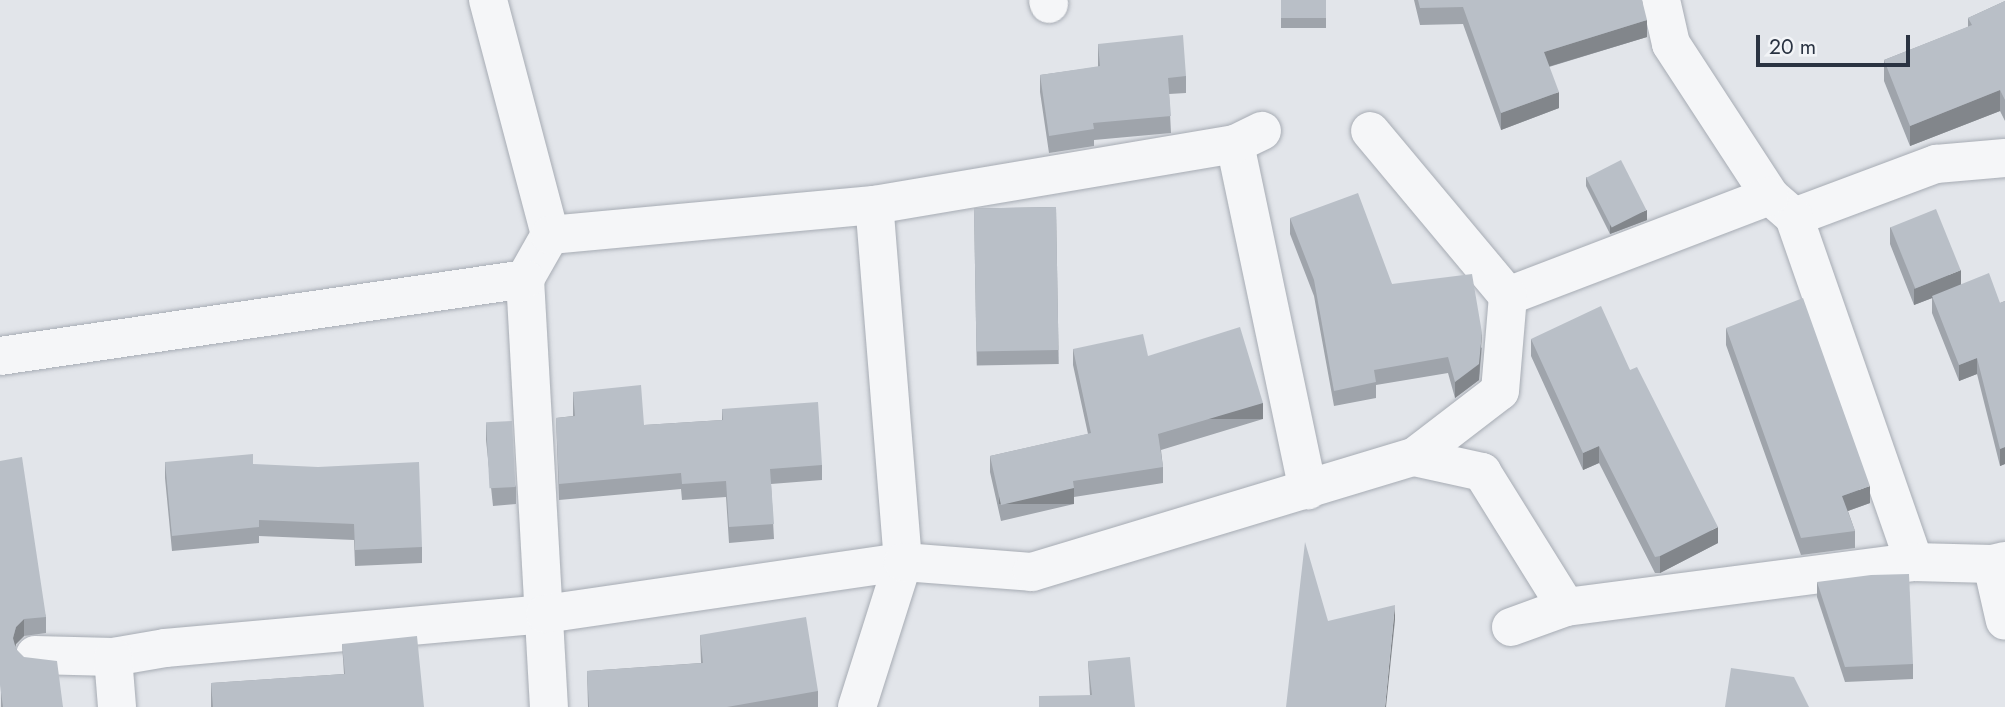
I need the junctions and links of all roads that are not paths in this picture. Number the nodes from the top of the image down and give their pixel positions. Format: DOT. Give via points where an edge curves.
graph roads {
  1 [pos="488,0"];
  2 [pos="1661,0"];
  3 [pos="1370,131"];
  4 [pos="2005,158"];
  5 [pos="874,205"];
  6 [pos="1782,206"];
  7 [pos="550,235"];
  8 [pos="524,279"];
  9 [pos="1508,296"];
  10 [pos="0,356"];
  11 [pos="1413,457"];
  12 [pos="1308,490"];
  13 [pos="903,562"];
  14 [pos="1914,562"];
  15 [pos="1998,562"];
  16 [pos="1566,607"];
  17 [pos="545,614"];
  18 [pos="2005,621"];
  19 [pos="1511,626"];
  20 [pos="35,655"];
  21 [pos="113,657"];
  22 [pos="117,707"];
  23 [pos="549,707"];
  24 [pos="857,707"];
  1 -- 7 [label="street"];
  2 -- 6 [label="street" via="1671,44"];
  3 -- 9 [label="street"];
  4 -- 6 [label="street" via="1936,164"];
  5 -- 7 [label="street"];
  5 -- 12 [label="street" via="1248,138"];
  5 -- 13 [label="street"];
  6 -- 9 [label="street"];
  6 -- 14 [label="street"];
  7 -- 8 [label="street"];
  8 -- 10 [label="street"];
  8 -- 17 [label="street"];
  9 -- 11 [label="street" via="1500,391"];
  11 -- 12 [label="street"];
  11 -- 16 [label="street" via="1482,472"];
  12 -- 13 [label="street" via="1032,572"];
  13 -- 17 [label="street"];
  13 -- 24 [label="street"];
  14 -- 15 [label="street"];
  14 -- 16 [label="street"];
  15 -- 18 [label="street"];
  16 -- 19 [label="street"];
  17 -- 21 [label="street" via="165,648"];
  17 -- 23 [label="street"];
  20 -- 21 [label="street"];
  21 -- 22 [label="street"];
}
